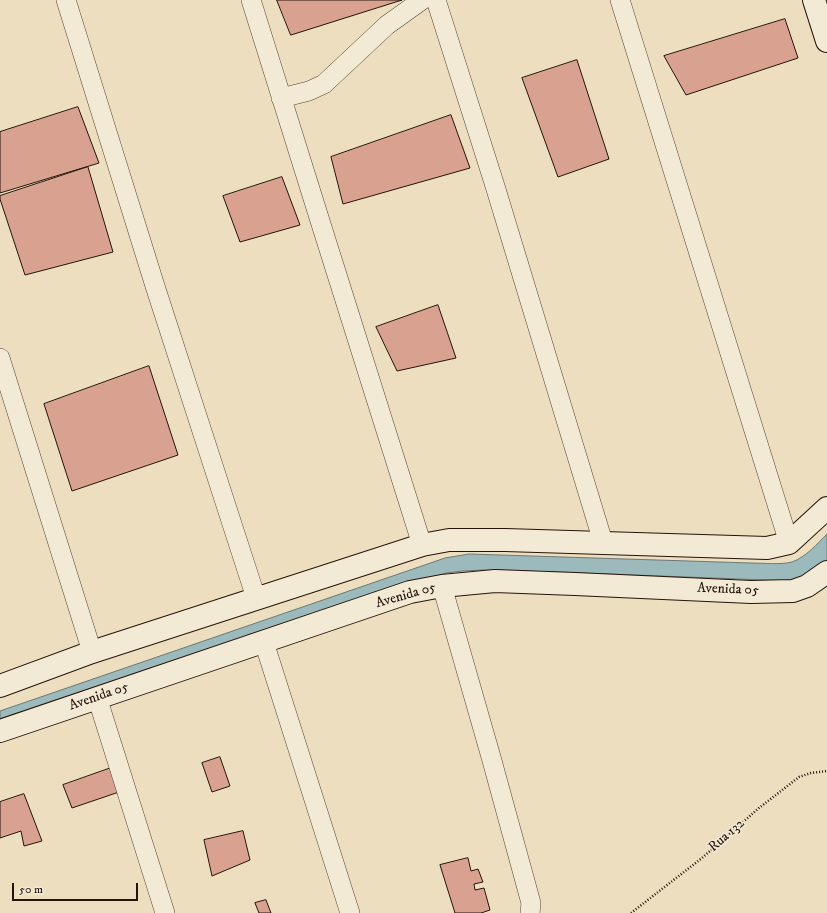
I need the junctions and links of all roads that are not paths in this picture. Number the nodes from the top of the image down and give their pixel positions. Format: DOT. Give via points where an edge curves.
graph roads {
  1 [pos="66,0"];
  2 [pos="251,0"];
  3 [pos="422,0"];
  4 [pos="436,0"];
  5 [pos="620,0"];
  6 [pos="814,0"];
  7 [pos="827,41"];
  8 [pos="281,98"];
  9 [pos="0,358"];
  10 [pos="827,508"];
  11 [pos="603,542"];
  12 [pos="789,543"];
  13 [pos="422,545"];
  14 [pos="827,572"];
  15 [pos="442,586"];
  16 [pos="256,598"];
  17 [pos="264,642"];
  18 [pos="92,652"];
  19 [pos="0,686"];
  20 [pos="97,697"];
  21 [pos="0,731"];
  22 [pos="165,913"];
  23 [pos="350,913"];
  24 [pos="530,913"];
  1 -- 16 [label="street"];
  2 -- 8 [label="street"];
  3 -- 8 [label="street" via="387,25 324,84 309,91"];
  4 -- 11 [label="street"];
  5 -- 12 [label="street"];
  6 -- 7 [label="main road"];
  8 -- 13 [label="street"];
  9 -- 18 [label="street"];
  10 -- 12 [label="main road"];
  11 -- 12 [label="main road" via="767,548"];
  11 -- 13 [label="main road" via="449,540"];
  13 -- 16 [label="main road"];
  14 -- 15 [label="main road, Avenida 05" via="807,586 793,591 751,592 495,582"];
  15 -- 17 [label="main road, Avenida 05" via="410,592"];
  15 -- 24 [label="street" via="531,903"];
  16 -- 18 [label="main road"];
  17 -- 20 [label="main road, Avenida 05"];
  17 -- 23 [label="street"];
  18 -- 19 [label="main road"];
  20 -- 21 [label="main road, Avenida 05"];
  20 -- 22 [label="street"];
}
